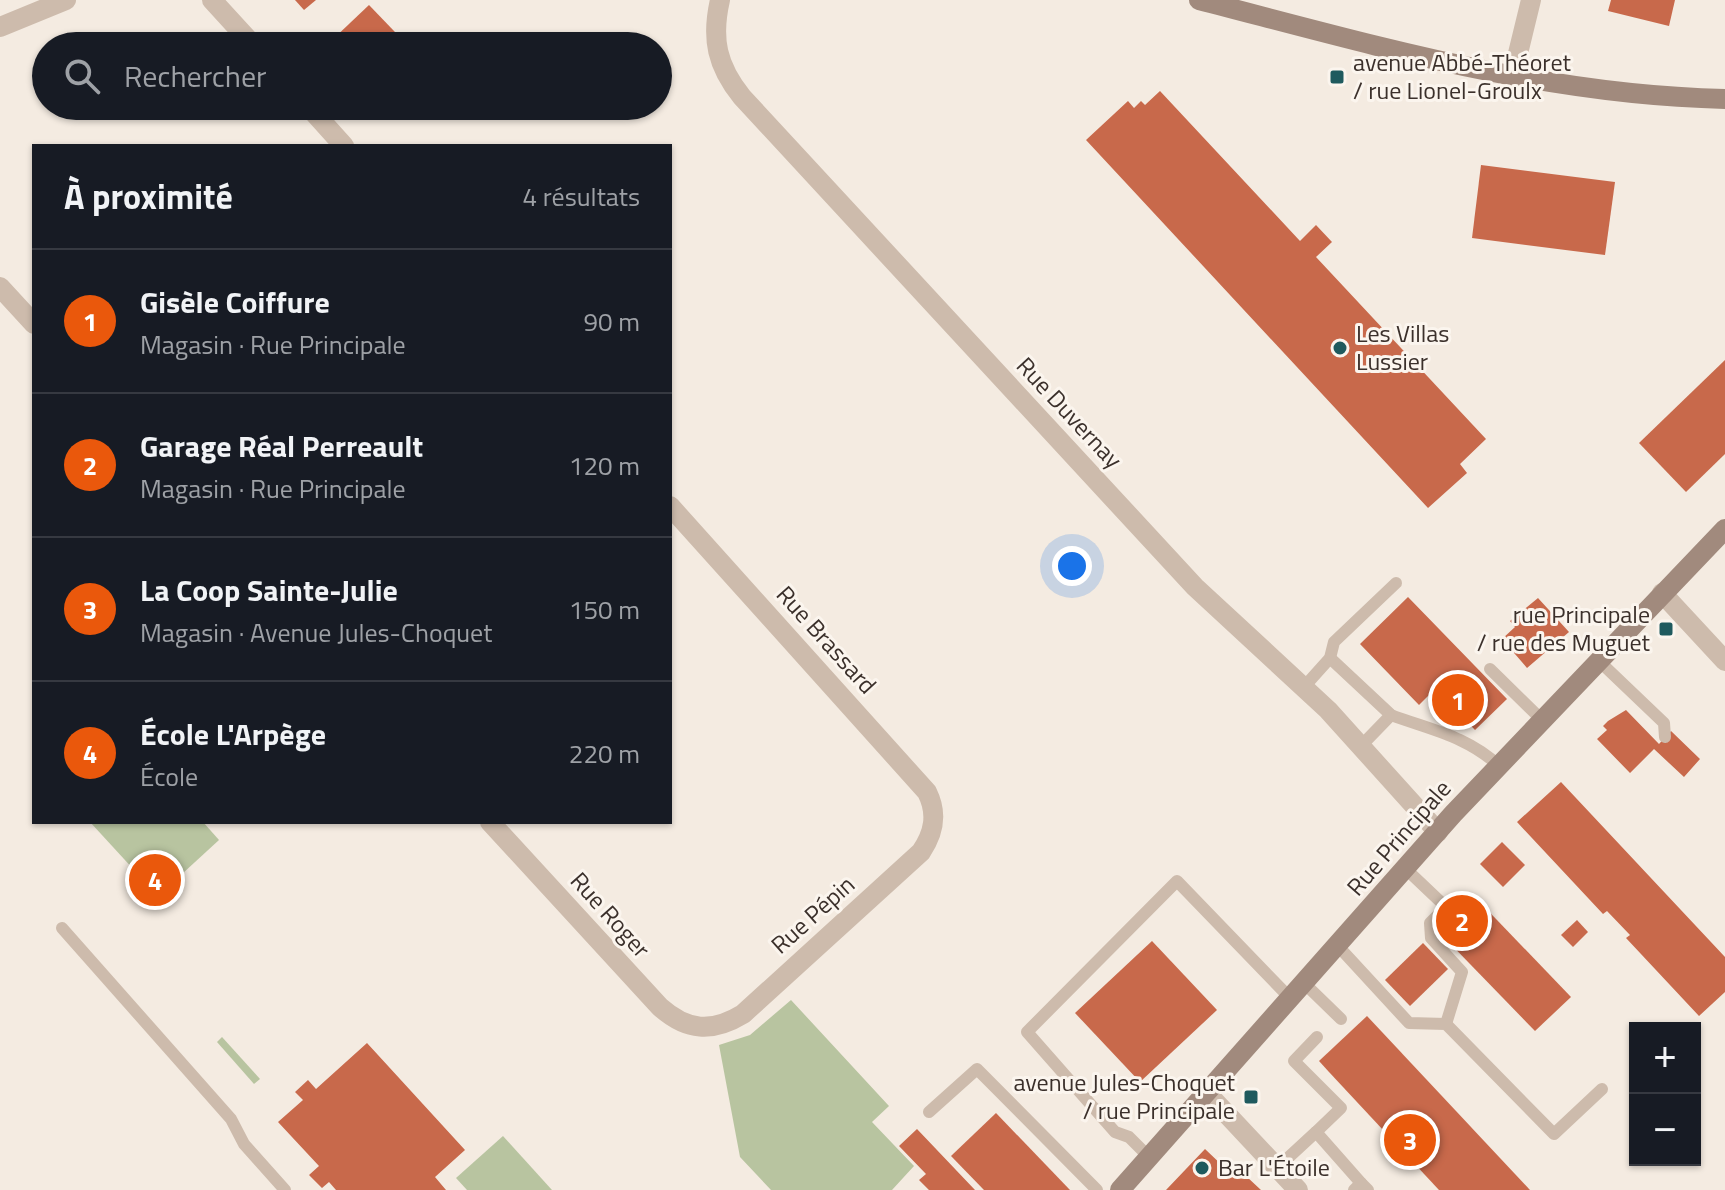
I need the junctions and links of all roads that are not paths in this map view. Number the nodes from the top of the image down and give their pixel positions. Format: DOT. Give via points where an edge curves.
graph roads {
  1 [pos="66,0"];
  2 [pos="212,0"];
  3 [pos="720,0"];
  4 [pos="1199,0"];
  5 [pos="1531,0"];
  6 [pos="0,27"];
  7 [pos="241,32"];
  8 [pos="1512,78"];
  9 [pos="1725,99"];
  10 [pos="321,120"];
  11 [pos="342,144"];
  12 [pos="0,287"];
  13 [pos="32,322"];
  14 [pos="672,508"];
  15 [pos="1725,529"];
  16 [pos="1396,583"];
  17 [pos="1662,593"];
  18 [pos="1330,658"];
  19 [pos="1598,660"];
  20 [pos="1725,661"];
  21 [pos="1490,669"];
  22 [pos="1304,687"];
  23 [pos="1391,715"];
  24 [pos="1542,720"];
  25 [pos="1665,737"];
  26 [pos="1360,747"];
  27 [pos="1499,766"];
  28 [pos="934,814"];
  29 [pos="492,824"];
  30 [pos="1438,832"];
  31 [pos="1407,870"];
  32 [pos="62,928"];
  33 [pos="1338,946"];
  34 [pos="1298,991"];
  35 [pos="1341,1019"];
  36 [pos="1446,1024"];
  37 [pos="701,1029"];
  38 [pos="1317,1037"];
  39 [pos="1602,1089"];
  40 [pos="1207,1093"];
  41 [pos="929,1112"];
  42 [pos="1316,1132"];
  43 [pos="1149,1157"];
  44 [pos="1277,1168"];
  45 [pos="1361,1188"];
  46 [pos="285,1190"];
  47 [pos="1097,1190"];
  48 [pos="1120,1190"];
  49 [pos="1298,1190"];
  1 -- 6 [label="street"];
  2 -- 7 [label="street"];
  3 -- 22 [label="street, Rue Duvernay" via="717,54 742,97 1195,587"];
  4 -- 8 [label="street"];
  5 -- 8 [label="street"];
  8 -- 9 [label="street" via="1620,94"];
  10 -- 11 [label="street"];
  12 -- 13 [label="street"];
  14 -- 28 [label="street, Rue Brassard" via="919,781"];
  15 -- 17 [label="street, Rue Principale"];
  16 -- 18 [label="lane" via="1334,642"];
  17 -- 19 [label="street, Rue Principale"];
  17 -- 20 [label="street"];
  18 -- 22 [label="lane"];
  18 -- 23 [label="lane"];
  19 -- 24 [label="street, Rue Principale"];
  19 -- 25 [label="lane" via="1664,723"];
  21 -- 24 [label="lane"];
  22 -- 26 [label="street, Rue Duvernay"];
  23 -- 26 [label="lane"];
  23 -- 27 [label="lane" via="1452,734"];
  24 -- 27 [label="street, Rue Principale"];
  26 -- 30 [label="street, Rue Duvernay"];
  27 -- 30 [label="street, Rue Principale"];
  28 -- 37 [label="street, Rue Pépin" via="929,840 914,859 743,1014"];
  29 -- 37 [label="street, Rue Roger" via="660,1007 685,1025"];
  30 -- 31 [label="street, Rue Principale"];
  31 -- 33 [label="street, Rue Principale"];
  31 -- 36 [label="lane" via="1446,907 1430,923 1431,938 1462,972"];
  32 -- 46 [label="lane" via="231,1119 244,1144"];
  33 -- 34 [label="street, Rue Principale"];
  33 -- 36 [label="lane" via="1409,1023"];
  34 -- 35 [label="lane"];
  34 -- 40 [label="street, Rue Principale"];
  34 -- 43 [label="lane" via="1177,881 1027,1032 1115,1132 1129,1137"];
  36 -- 39 [label="lane" via="1554,1134"];
  38 -- 42 [label="lane" via="1294,1061 1341,1108"];
  40 -- 43 [label="street, Rue Principale"];
  40 -- 44 [label="street"];
  41 -- 47 [label="lane" via="977,1069"];
  42 -- 44 [label="lane"];
  42 -- 45 [label="lane"];
  43 -- 48 [label="street, Rue Principale"];
  44 -- 49 [label="street"];
}
